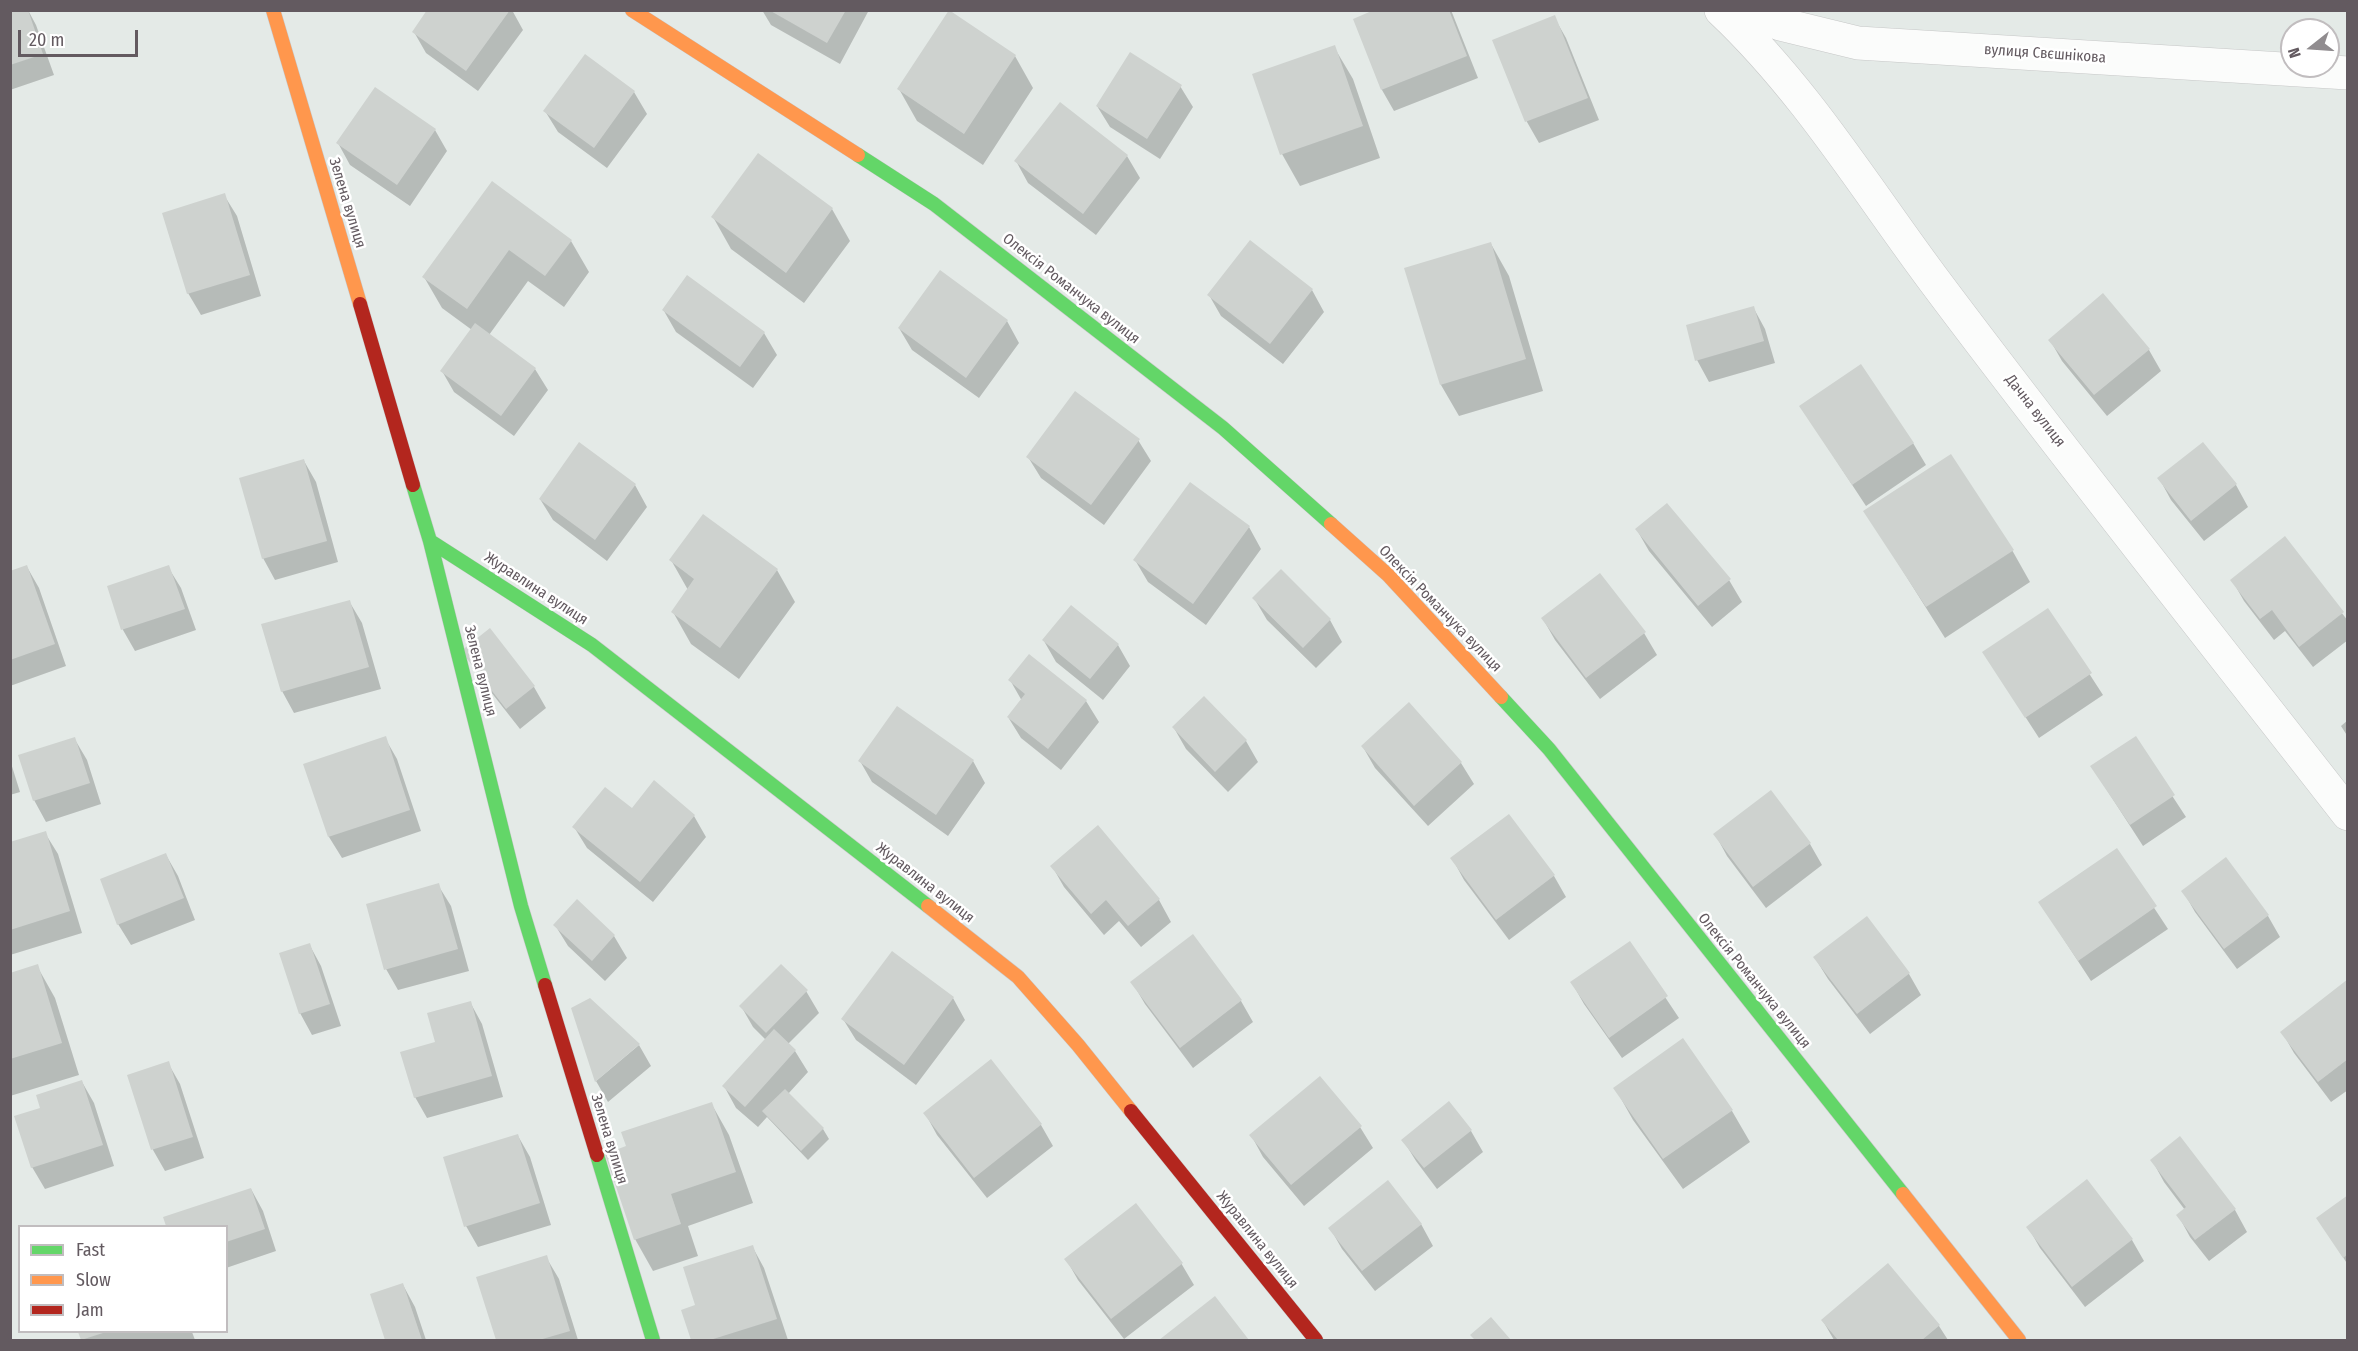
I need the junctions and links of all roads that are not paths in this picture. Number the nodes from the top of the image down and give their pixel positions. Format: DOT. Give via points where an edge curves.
graph roads {
  1 [pos="273,10"];
  2 [pos="632,10"];
  3 [pos="1721,10"];
  4 [pos="1748,10"];
  5 [pos="2348,73"];
  6 [pos="430,541"];
  7 [pos="2348,814"];
  8 [pos="653,1341"];
  9 [pos="1316,1341"];
  10 [pos="2019,1341"];
  1 -- 6 [label="street, Зелена вулиця"];
  2 -- 10 [label="street, Олексія Романчука вулиця" via="934,204 1223,428 1388,575 1549,749"];
  3 -- 7 [label="street, Дачна вулиця" via="1807,105 1936,284"];
  4 -- 5 [label="street, вулиця Свєшнікова" via="1780,24 1858,43"];
  6 -- 8 [label="street, Зелена вулиця" via="521,906"];
  6 -- 9 [label="street, Журавлина вулиця" via="592,645 1018,977 1086,1054"];
}
